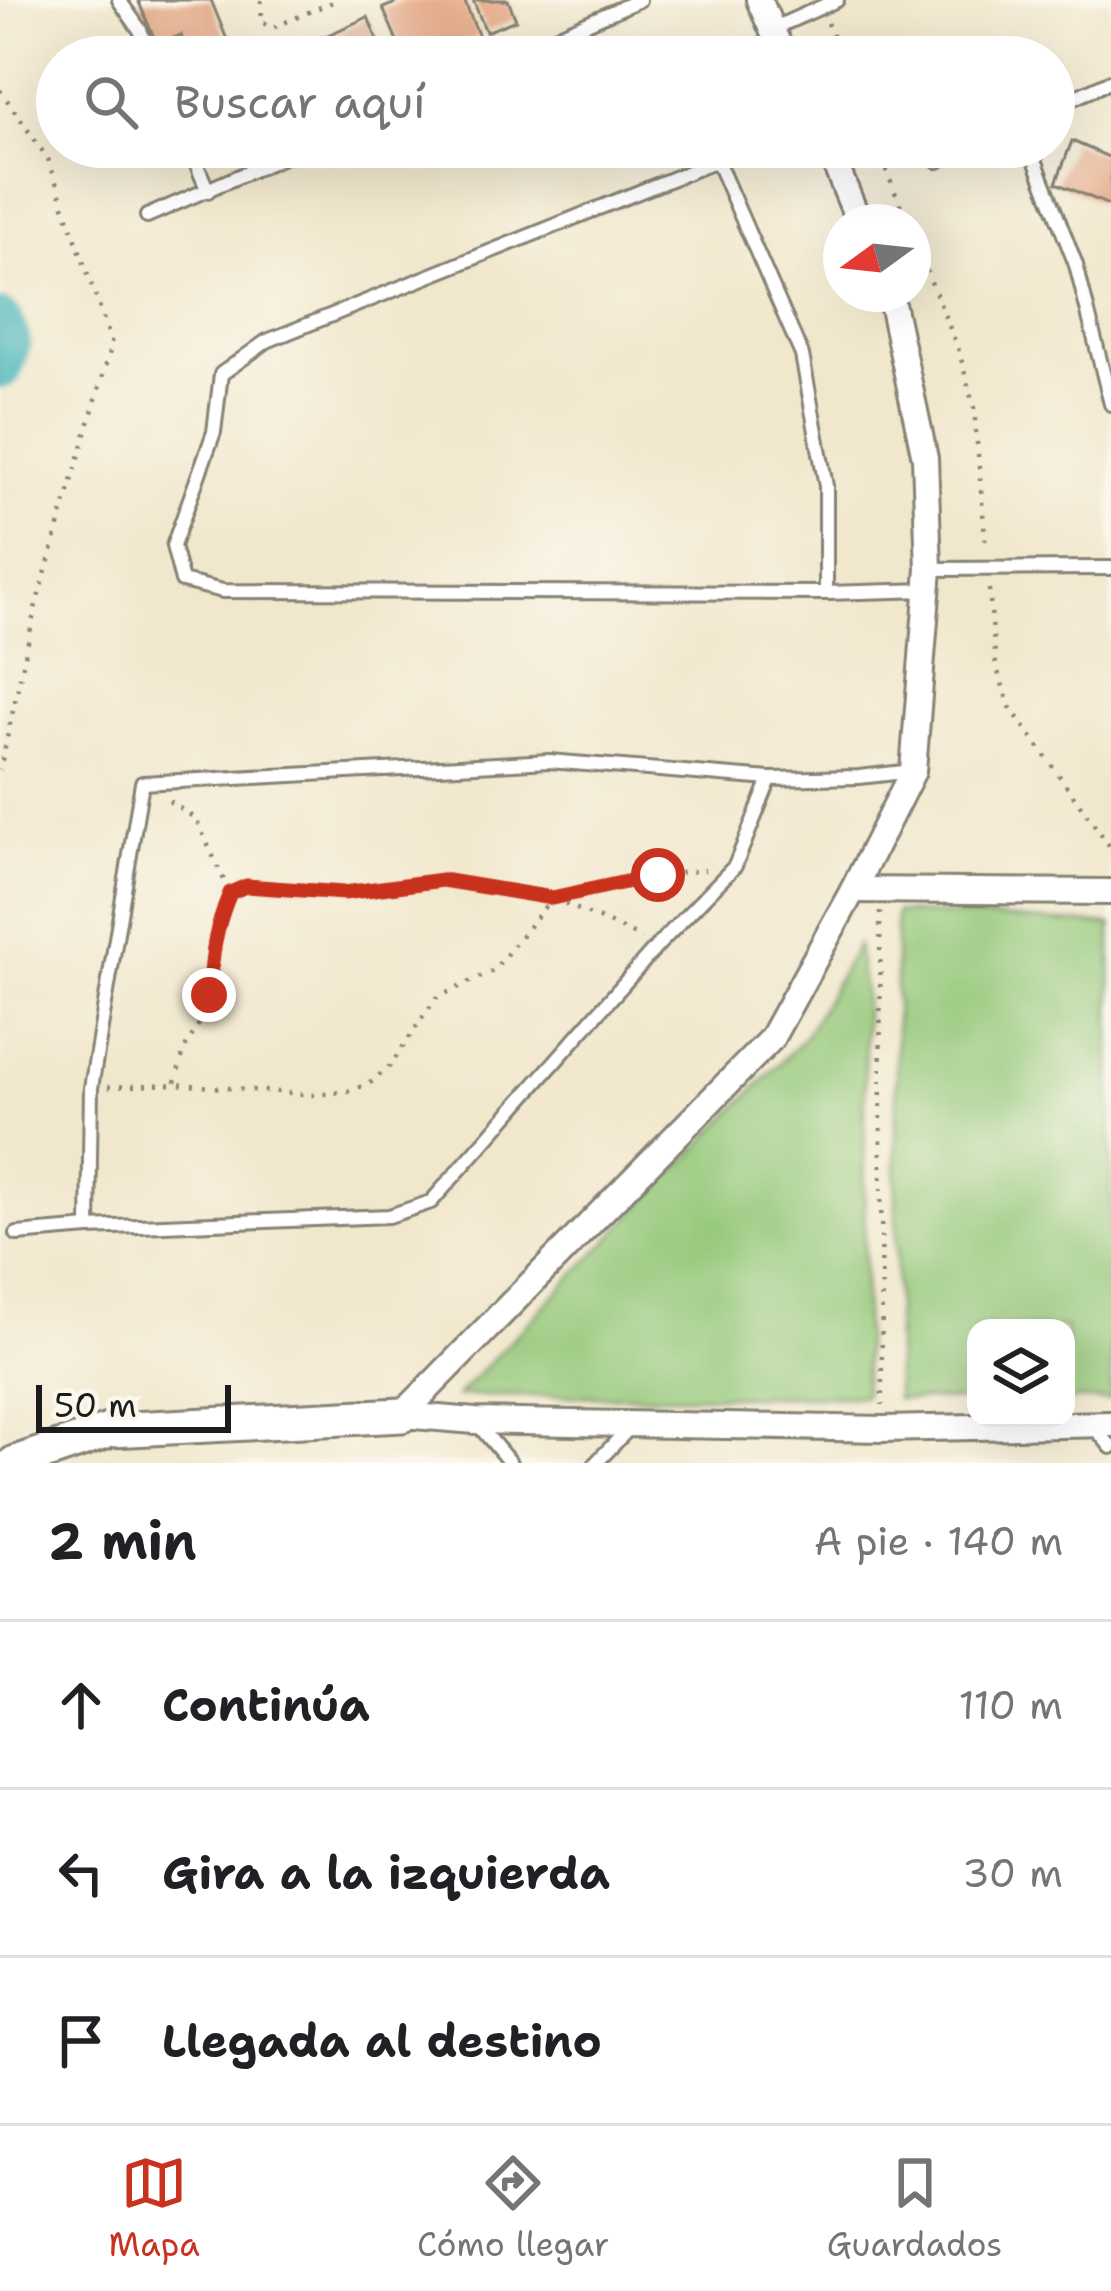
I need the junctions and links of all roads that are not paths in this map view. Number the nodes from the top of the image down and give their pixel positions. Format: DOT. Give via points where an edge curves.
graph roads {
  1 [pos="119,0"];
  2 [pos="639,0"];
  3 [pos="759,0"];
  4 [pos="837,0"];
  5 [pos="618,4"];
  6 [pos="771,29"];
  7 [pos="143,36"];
  8 [pos="552,36"];
  9 [pos="774,36"];
  10 [pos="1111,81"];
  11 [pos="1075,97"];
  12 [pos="198,168"];
  13 [pos="258,168"];
  14 [pos="700,168"];
  15 [pos="720,168"];
  16 [pos="837,168"];
  17 [pos="1038,168"];
  18 [pos="208,190"];
  19 [pos="852,204"];
  20 [pos="147,216"];
  21 [pos="894,312"];
  22 [pos="1111,404"];
  23 [pos="1111,568"];
  24 [pos="928,580"];
  25 [pos="826,593"];
  26 [pos="913,770"];
  27 [pos="770,779"];
  28 [pos="853,890"];
  29 [pos="1111,892"];
  30 [pos="89,1228"];
  31 [pos="17,1234"];
  32 [pos="402,1415"];
  33 [pos="475,1421"];
  34 [pos="1102,1424"];
  35 [pos="632,1425"];
  36 [pos="1111,1447"];
  37 [pos="15,1463"];
  38 [pos="509,1463"];
  39 [pos="596,1463"];
  1 -- 7 [label="lane"];
  2 -- 5 [label="lane"];
  3 -- 6 [label="street"];
  4 -- 6 [label="lane"];
  5 -- 8 [label="lane"];
  6 -- 9 [label="street"];
  10 -- 11 [label="lane"];
  12 -- 18 [label="lane"];
  13 -- 18 [label="lane"];
  14 -- 25 [label="lane" via="267,341 221,374 214,432 173,546 182,581 223,591"];
  15 -- 25 [label="lane" via="802,355 826,486"];
  16 -- 19 [label="street"];
  17 -- 22 [label="lane" via="1076,265"];
  18 -- 20 [label="lane"];
  21 -- 24 [label="street" via="925,458"];
  23 -- 24 [label="lane"];
  24 -- 25 [label="lane"];
  24 -- 26 [label="street"];
  26 -- 27 [label="lane"];
  26 -- 28 [label="street"];
  27 -- 30 [label="lane" via="735,866 430,1202 389,1216"];
  27 -- 30 [label="lane" via="549,761 142,783 91,1088"];
  28 -- 29 [label="street"];
  28 -- 32 [label="street" via="771,1039"];
  30 -- 31 [label="lane"];
  32 -- 33 [label="street"];
  32 -- 37 [label="street" via="111,1430"];
  33 -- 35 [label="street"];
  33 -- 38 [label="lane"];
  34 -- 35 [label="street"];
  34 -- 36 [label="lane"];
  35 -- 39 [label="lane"];
}
